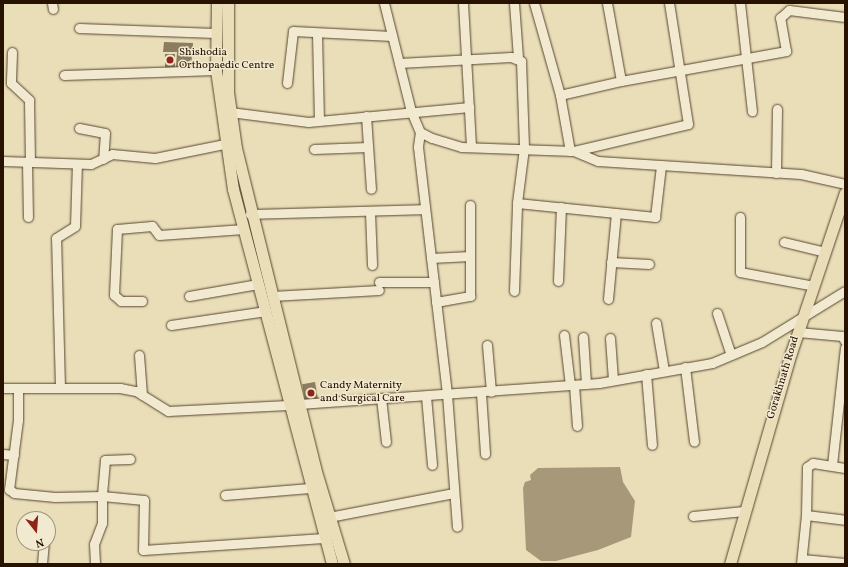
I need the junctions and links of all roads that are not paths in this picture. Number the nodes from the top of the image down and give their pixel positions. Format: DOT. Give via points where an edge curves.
graph roads {
  1 [pos="218,3"];
  2 [pos="228,3"];
  3 [pos="384,3"];
  4 [pos="463,3"];
  5 [pos="514,3"];
  6 [pos="534,3"];
  7 [pos="607,3"];
  8 [pos="669,3"];
  9 [pos="740,3"];
  10 [pos="845,17"];
  11 [pos="79,28"];
  12 [pos="317,33"];
  13 [pos="215,34"];
  14 [pos="392,36"];
  15 [pos="12,52"];
  16 [pos="518,58"];
  17 [pos="467,59"];
  18 [pos="748,59"];
  19 [pos="399,62"];
  20 [pos="216,70"];
  21 [pos="682,70"];
  22 [pos="64,75"];
  23 [pos="621,81"];
  24 [pos="287,82"];
  25 [pos="560,95"];
  26 [pos="469,107"];
  27 [pos="777,109"];
  28 [pos="411,111"];
  29 [pos="752,111"];
  30 [pos="230,112"];
  31 [pos="366,116"];
  32 [pos="319,120"];
  33 [pos="79,128"];
  34 [pos="420,132"];
  35 [pos="224,144"];
  36 [pos="368,147"];
  37 [pos="471,147"];
  38 [pos="524,148"];
  39 [pos="314,149"];
  40 [pos="572,151"];
  41 [pos="104,159"];
  42 [pos="3,162"];
  43 [pos="29,162"];
  44 [pos="77,164"];
  45 [pos="661,166"];
  46 [pos="776,173"];
  47 [pos="845,184"];
  48 [pos="371,189"];
  49 [pos="845,193"];
  50 [pos="517,203"];
  51 [pos="470,205"];
  52 [pos="561,207"];
  53 [pos="425,209"];
  54 [pos="370,212"];
  55 [pos="616,213"];
  56 [pos="250,214"];
  57 [pos="28,217"];
  58 [pos="740,217"];
  59 [pos="244,229"];
  60 [pos="784,242"];
  61 [pos="825,252"];
  62 [pos="470,256"];
  63 [pos="431,258"];
  64 [pos="611,262"];
  65 [pos="649,264"];
  66 [pos="372,265"];
  67 [pos="558,281"];
  68 [pos="434,282"];
  69 [pos="258,284"];
  70 [pos="814,286"];
  71 [pos="514,291"];
  72 [pos="845,291"];
  73 [pos="189,296"];
  74 [pos="272,296"];
  75 [pos="608,299"];
  76 [pos="142,301"];
  77 [pos="436,302"];
  78 [pos="266,311"];
  79 [pos="718,313"];
  80 [pos="803,318"];
  81 [pos="656,323"];
  82 [pos="171,325"];
  83 [pos="798,332"];
  84 [pos="564,336"];
  85 [pos="583,337"];
  86 [pos="844,337"];
  87 [pos="610,338"];
  88 [pos="487,345"];
  89 [pos="845,348"];
  90 [pos="139,355"];
  91 [pos="731,355"];
  92 [pos="685,367"];
  93 [pos="664,371"];
  94 [pos="646,374"];
  95 [pos="613,380"];
  96 [pos="586,384"];
  97 [pos="572,385"];
  98 [pos="3,388"];
  99 [pos="18,388"];
  100 [pos="60,388"];
  101 [pos="486,392"];
  102 [pos="447,394"];
  103 [pos="142,395"];
  104 [pos="426,396"];
  105 [pos="381,398"];
  106 [pos="294,405"];
  107 [pos="577,426"];
  108 [pos="694,441"];
  109 [pos="386,442"];
  110 [pos="652,445"];
  111 [pos="3,454"];
  112 [pos="485,454"];
  113 [pos="14,455"];
  114 [pos="130,459"];
  115 [pos="432,465"];
  116 [pos="832,465"];
  117 [pos="845,468"];
  118 [pos="310,488"];
  119 [pos="454,493"];
  120 [pos="225,495"];
  121 [pos="102,496"];
  122 [pos="744,511"];
  123 [pos="693,516"];
  124 [pos="806,516"];
  125 [pos="329,517"];
  126 [pos="845,520"];
  127 [pos="457,527"];
  128 [pos="324,538"];
  129 [pos="43,551"];
  130 [pos="802,562"];
  131 [pos="845,563"];
  132 [pos="42,564"];
  133 [pos="95,564"];
  134 [pos="332,564"];
  135 [pos="344,564"];
  136 [pos="730,564"];
  1 -- 13 [label="main road"];
  2 -- 30 [label="main road"];
  3 -- 14 [label="street"];
  4 -- 17 [label="street"];
  5 -- 16 [label="street"];
  6 -- 25 [label="street"];
  7 -- 23 [label="street"];
  8 -- 21 [label="street"];
  9 -- 18 [label="street"];
  10 -- 18 [label="street" via="789,10 780,18 787,50"];
  11 -- 13 [label="street"];
  12 -- 14 [label="street"];
  12 -- 24 [label="street" via="292,32"];
  12 -- 32 [label="street"];
  13 -- 20 [label="main road"];
  14 -- 19 [label="street"];
  15 -- 43 [label="street" via="11,83 29,100"];
  16 -- 17 [label="street"];
  16 -- 38 [label="street"];
  17 -- 19 [label="street"];
  17 -- 26 [label="street"];
  18 -- 21 [label="street"];
  18 -- 29 [label="street"];
  19 -- 28 [label="street"];
  20 -- 22 [label="street"];
  20 -- 35 [label="main road"];
  21 -- 23 [label="street"];
  21 -- 40 [label="street" via="687,125"];
  23 -- 25 [label="street"];
  25 -- 40 [label="street"];
  26 -- 28 [label="street"];
  26 -- 37 [label="street"];
  27 -- 46 [label="street"];
  28 -- 31 [label="street"];
  28 -- 34 [label="street"];
  30 -- 32 [label="street" via="297,122"];
  30 -- 56 [label="main road"];
  31 -- 32 [label="street"];
  31 -- 36 [label="street"];
  33 -- 41 [label="street" via="105,132"];
  34 -- 37 [label="street"];
  34 -- 53 [label="street"];
  35 -- 41 [label="street" via="155,158 112,154"];
  35 -- 59 [label="main road"];
  36 -- 39 [label="street"];
  36 -- 48 [label="street"];
  37 -- 38 [label="street"];
  38 -- 40 [label="street"];
  38 -- 50 [label="street"];
  40 -- 45 [label="street" via="598,161"];
  41 -- 44 [label="street" via="96,163"];
  42 -- 43 [label="street"];
  43 -- 44 [label="street"];
  43 -- 57 [label="street"];
  44 -- 100 [label="street" via="75,226 56,238"];
  45 -- 46 [label="street"];
  45 -- 55 [label="street" via="655,217"];
  46 -- 47 [label="street"];
  49 -- 61 [label="main road, Gorakhnath Road"];
  50 -- 52 [label="street"];
  50 -- 71 [label="street"];
  51 -- 62 [label="street"];
  52 -- 55 [label="street"];
  52 -- 67 [label="street"];
  53 -- 54 [label="street"];
  53 -- 63 [label="street"];
  54 -- 56 [label="street"];
  54 -- 66 [label="street"];
  55 -- 64 [label="street"];
  56 -- 74 [label="main road"];
  58 -- 70 [label="street" via="740,272"];
  59 -- 69 [label="main road"];
  59 -- 76 [label="street" via="159,235 152,226 117,229 114,295 121,301"];
  60 -- 61 [label="street"];
  61 -- 70 [label="main road, Gorakhnath Road"];
  62 -- 63 [label="street"];
  62 -- 77 [label="street" via="470,296"];
  63 -- 68 [label="street"];
  64 -- 65 [label="street"];
  64 -- 75 [label="street"];
  68 -- 74 [label="street"];
  68 -- 77 [label="street"];
  69 -- 73 [label="street"];
  69 -- 78 [label="main road"];
  70 -- 80 [label="main road, Gorakhnath Road"];
  72 -- 80 [label="street"];
  74 -- 106 [label="main road"];
  77 -- 102 [label="street"];
  78 -- 82 [label="street"];
  78 -- 106 [label="main road"];
  79 -- 91 [label="street"];
  80 -- 83 [label="main road, Gorakhnath Road"];
  80 -- 91 [label="street"];
  81 -- 93 [label="street"];
  83 -- 86 [label="street"];
  83 -- 122 [label="main road, Gorakhnath Road"];
  84 -- 97 [label="street"];
  85 -- 96 [label="street"];
  87 -- 95 [label="street"];
  88 -- 101 [label="street"];
  89 -- 116 [label="street"];
  90 -- 103 [label="street"];
  91 -- 92 [label="street"];
  92 -- 93 [label="street"];
  92 -- 108 [label="street"];
  93 -- 94 [label="street"];
  94 -- 95 [label="street"];
  94 -- 110 [label="street"];
  95 -- 96 [label="street"];
  96 -- 97 [label="street"];
  97 -- 101 [label="street"];
  97 -- 107 [label="street"];
  98 -- 99 [label="street"];
  99 -- 100 [label="street"];
  99 -- 113 [label="street"];
  100 -- 103 [label="street" via="120,388"];
  101 -- 102 [label="street"];
  101 -- 112 [label="street"];
  102 -- 104 [label="street"];
  102 -- 119 [label="street"];
  103 -- 106 [label="street" via="168,411"];
  104 -- 105 [label="street"];
  104 -- 115 [label="street"];
  105 -- 106 [label="street"];
  105 -- 109 [label="street"];
  106 -- 118 [label="main road"];
  106 -- 125 [label="main road"];
  111 -- 113 [label="street"];
  113 -- 121 [label="street" via="9,489 14,493"];
  114 -- 121 [label="street" via="105,460"];
  116 -- 117 [label="street"];
  116 -- 124 [label="street" via="813,463 807,467"];
  118 -- 120 [label="street"];
  118 -- 128 [label="main road"];
  119 -- 125 [label="street"];
  119 -- 127 [label="street"];
  121 -- 128 [label="street" via="144,500 143,550"];
  121 -- 133 [label="street" via="102,523 94,544"];
  122 -- 123 [label="street"];
  122 -- 136 [label="main road, Gorakhnath Road"];
  124 -- 126 [label="street"];
  124 -- 130 [label="street"];
  125 -- 135 [label="main road"];
  128 -- 134 [label="main road"];
  129 -- 132 [label="street"];
  130 -- 131 [label="street"];
}
